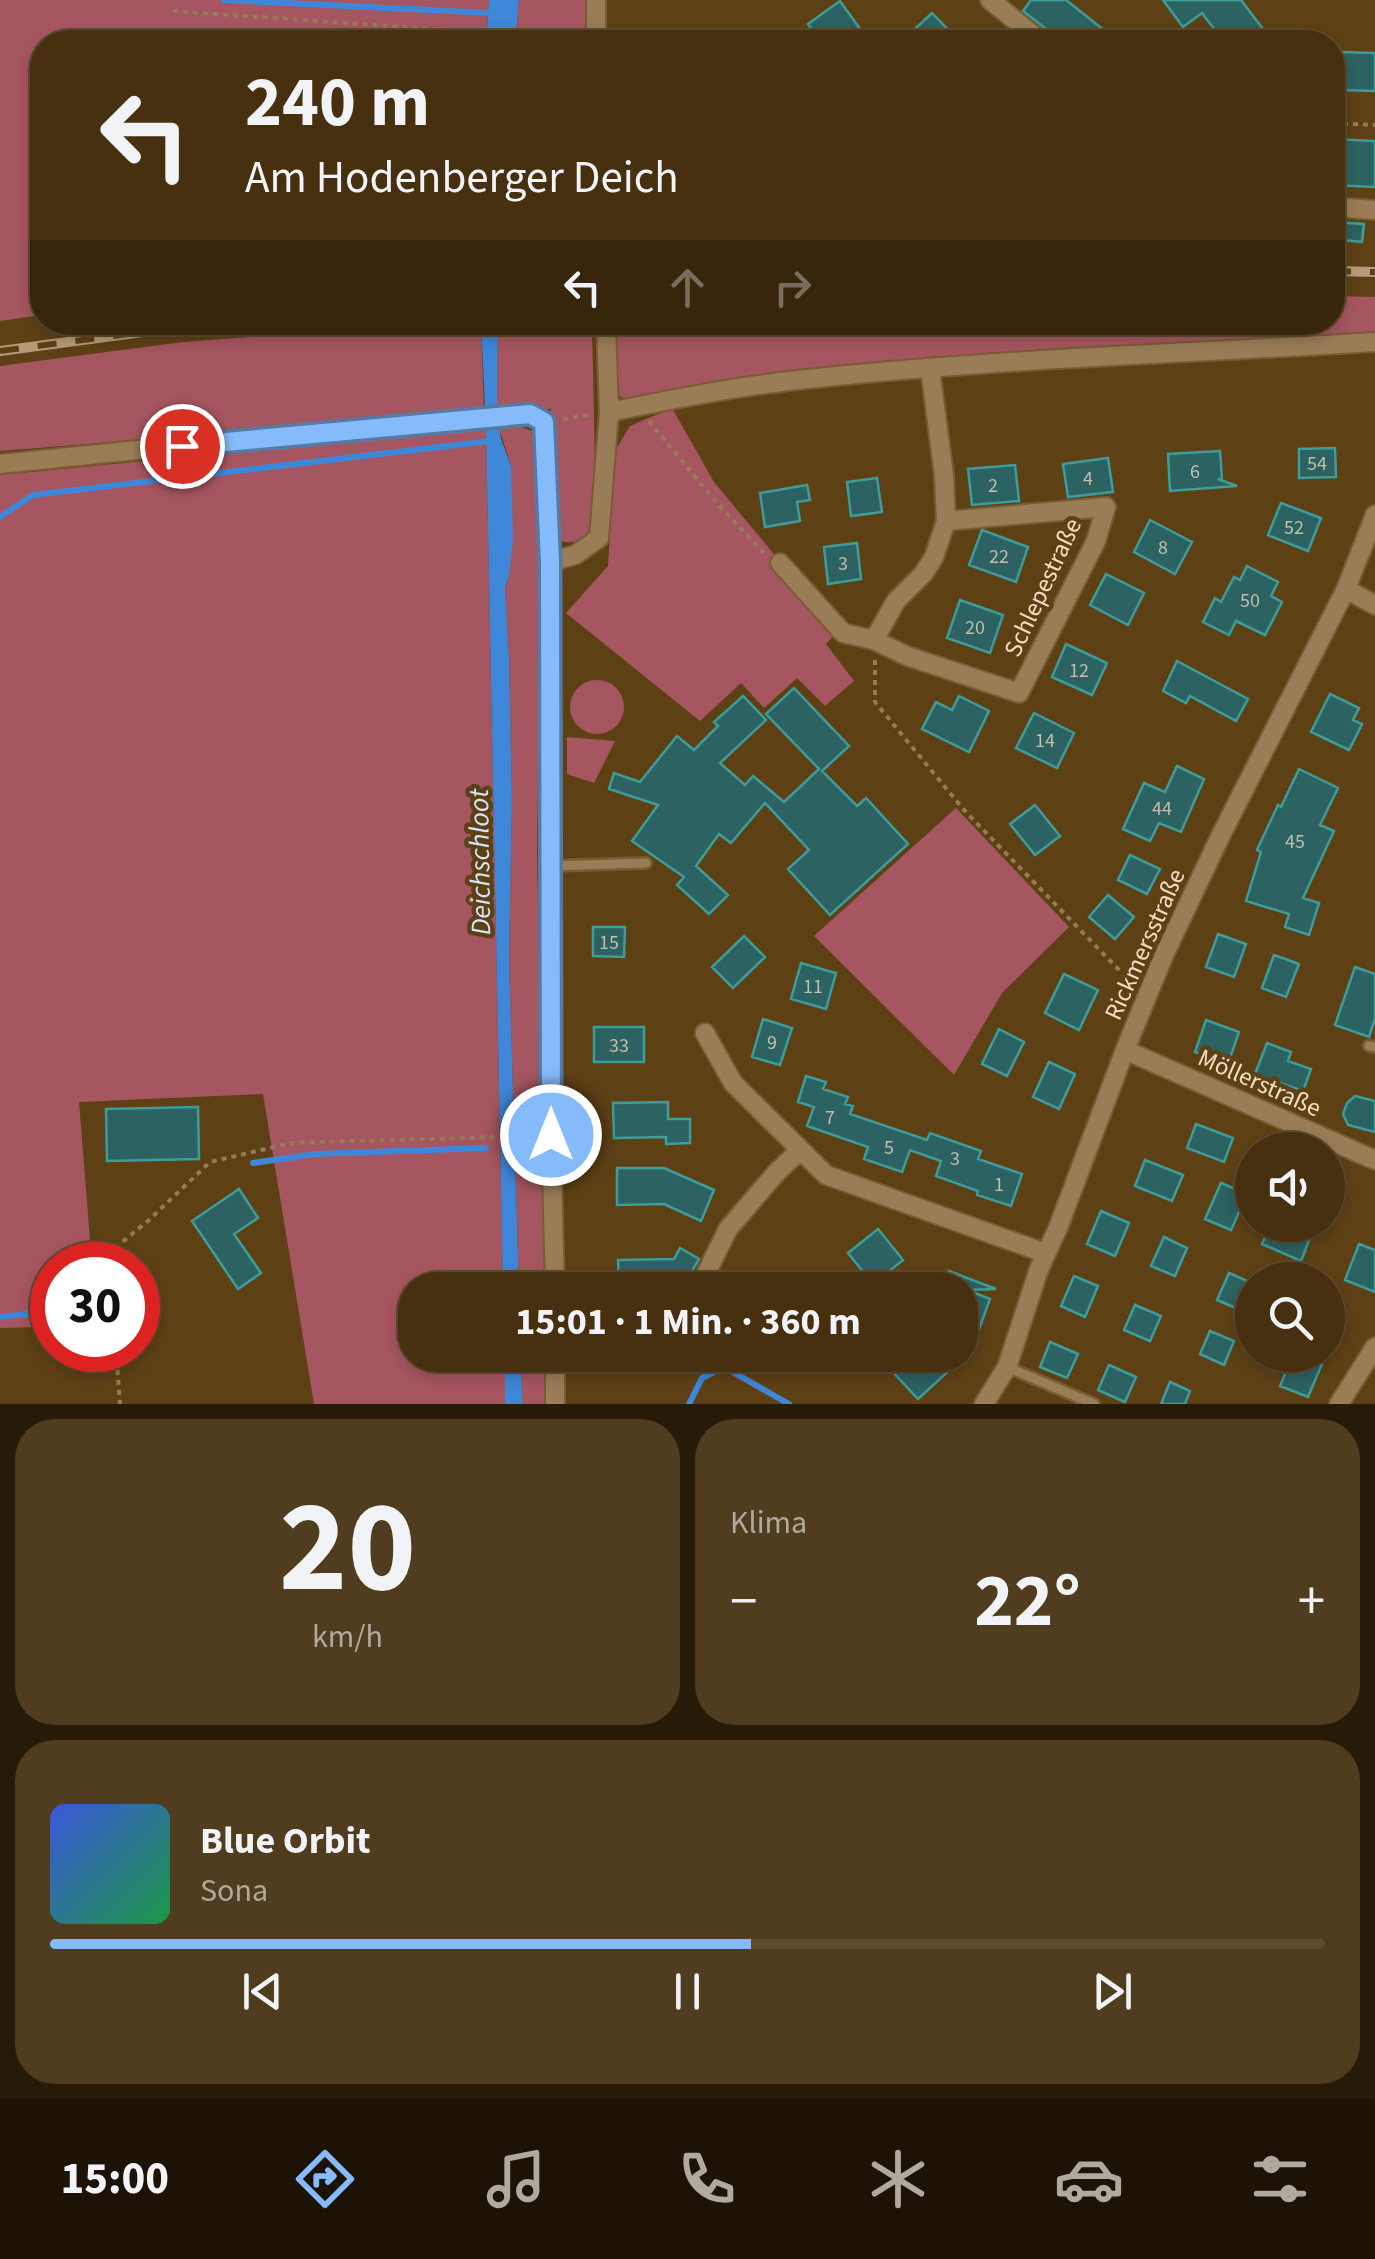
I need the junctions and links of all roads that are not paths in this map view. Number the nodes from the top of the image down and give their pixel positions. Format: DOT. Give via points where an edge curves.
graph roads {
  1 [pos="596,0"];
  2 [pos="990,0"];
  3 [pos="596,30"];
  4 [pos="1027,30"];
  5 [pos="1345,208"];
  6 [pos="1375,210"];
  7 [pos="606,335"];
  8 [pos="1375,342"];
  9 [pos="930,368"];
  10 [pos="609,412"];
  11 [pos="0,464"];
  12 [pos="1375,516"];
  13 [pos="946,521"];
  14 [pos="550,562"];
  15 [pos="780,562"];
  16 [pos="1346,589"];
  17 [pos="1375,605"];
  18 [pos="874,640"];
  19 [pos="646,864"];
  20 [pos="550,866"];
  21 [pos="705,1033"];
  22 [pos="1124,1050"];
  23 [pos="800,1150"];
  24 [pos="1375,1160"];
  25 [pos="1045,1253"];
  26 [pos="554,1272"];
  27 [pos="707,1272"];
  28 [pos="1375,1347"];
  29 [pos="1007,1367"];
  30 [pos="555,1372"];
  31 [pos="555,1404"];
  32 [pos="984,1404"];
  33 [pos="1094,1404"];
  34 [pos="1339,1404"];
  1 -- 3 [label="street"];
  2 -- 4 [label="street"];
  5 -- 6 [label="street"];
  7 -- 10 [label="street"];
  8 -- 9 [label="street"];
  9 -- 10 [label="street" via="788,381"];
  9 -- 13 [label="street"];
  10 -- 14 [label="street" via="599,538 576,555"];
  11 -- 14 [label="street" via="530,414 544,422"];
  12 -- 16 [label="street, Rickmersstraße"];
  13 -- 18 [label="street" via="934,557 896,601"];
  13 -- 18 [label="street, Schlepestraße" via="1106,507 1019,692"];
  14 -- 20 [label="street"];
  15 -- 18 [label="street, Schlepestraße" via="843,633"];
  16 -- 17 [label="street"];
  16 -- 22 [label="street, Rickmersstraße" via="1220,837"];
  19 -- 20 [label="lane"];
  20 -- 26 [label="street"];
  21 -- 23 [label="street" via="734,1083"];
  22 -- 24 [label="street, Möllerstraße"];
  22 -- 25 [label="street, Rickmersstraße"];
  23 -- 25 [label="street" via="826,1175"];
  23 -- 27 [label="street" via="728,1229"];
  25 -- 29 [label="street, Rickmersstraße"];
  28 -- 34 [label="street"];
  29 -- 32 [label="street, Rickmersstraße"];
  29 -- 33 [label="lane"];
  30 -- 31 [label="street"];
}
